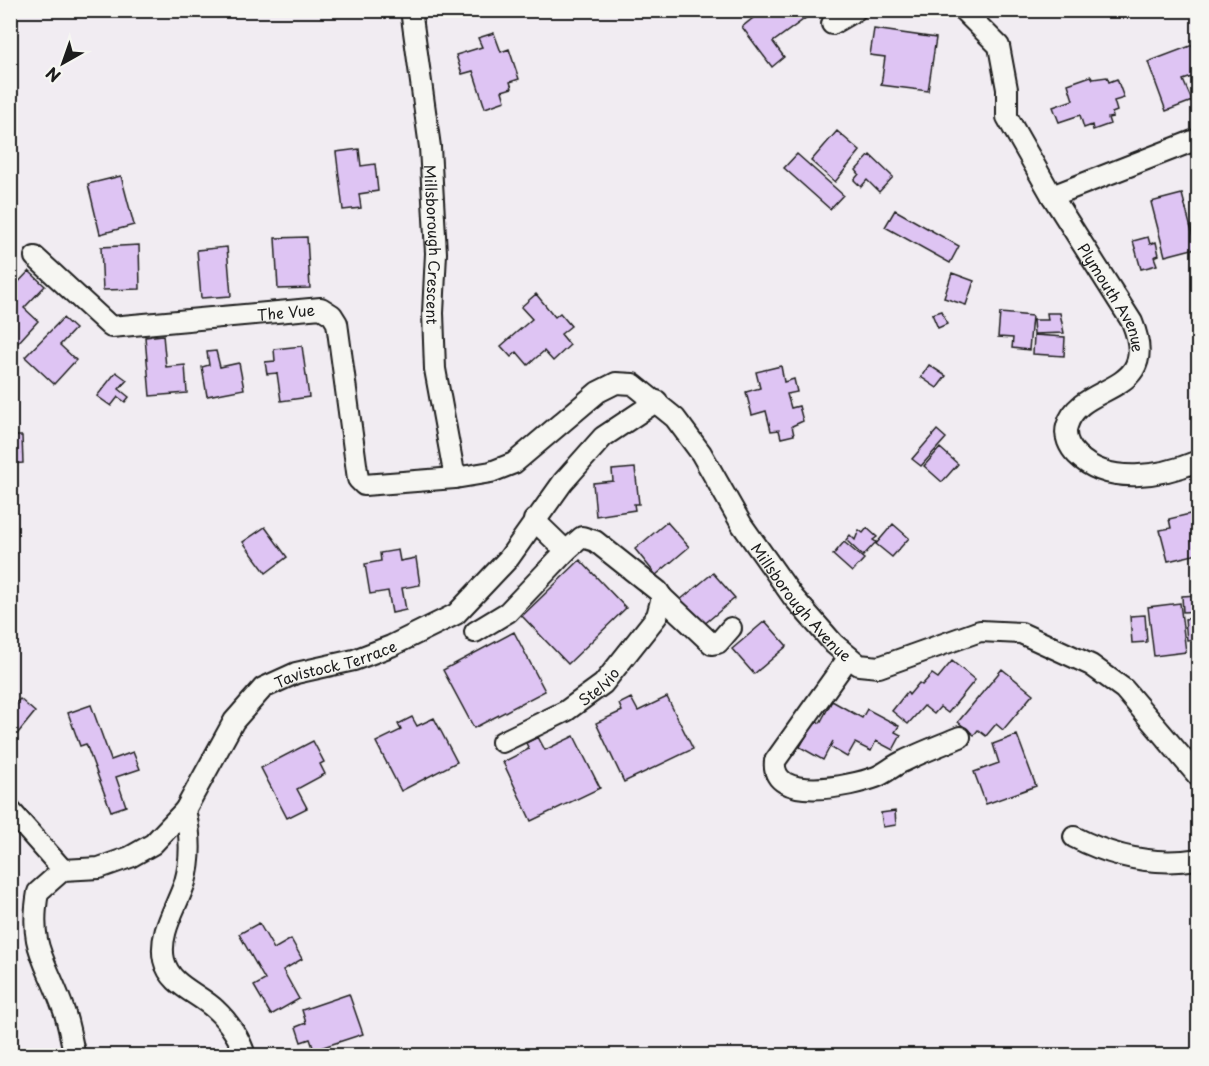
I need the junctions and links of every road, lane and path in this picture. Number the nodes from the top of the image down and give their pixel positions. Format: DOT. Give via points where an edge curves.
graph roads {
  1 [pos="411,10"];
  2 [pos="856,10"];
  3 [pos="963,10"];
  4 [pos="832,24"];
  5 [pos="1198,139"];
  6 [pos="1052,196"];
  7 [pos="35,257"];
  8 [pos="657,402"];
  9 [pos="1198,461"];
  10 [pos="455,478"];
  11 [pos="534,520"];
  12 [pos="566,551"];
  13 [pos="662,597"];
  14 [pos="731,628"];
  15 [pos="475,632"];
  16 [pos="849,657"];
  17 [pos="960,737"];
  18 [pos="502,742"];
  19 [pos="1198,776"];
  20 [pos="10,810"];
  21 [pos="185,810"];
  22 [pos="1074,837"];
  23 [pos="1198,859"];
  24 [pos="63,870"];
  25 [pos="75,1056"];
  26 [pos="245,1056"];
  1 -- 10 [label="street, Millsborough Crescent" via="430,147 436,253 435,369"];
  2 -- 4 [label="street"];
  3 -- 6 [label="street, Plymouth Avenue" via="999,46 1008,89 1007,117"];
  5 -- 6 [label="street"];
  6 -- 9 [label="street, Plymouth Avenue" via="1132,322 1139,340 1139,357 1132,371 1122,382 1084,404 1067,424 1071,449 1095,468 1113,473 1159,473"];
  7 -- 10 [label="street, The Vue" via="111,327 321,308 337,323 358,479 371,486"];
  8 -- 10 [label="street, Millsborough Avenue" via="633,384 616,383 598,392 514,463 491,472"];
  8 -- 11 [label="street, Tavistock Terrace" via="603,437"];
  8 -- 16 [label="street, Millsborough Avenue" via="675,418 701,453 742,525 794,597"];
  11 -- 12 [label="street"];
  11 -- 21 [label="street, Tavistock Terrace" via="509,558 456,614 391,646 354,660 296,673 263,688 234,721"];
  12 -- 13 [label="street" via="587,537"];
  12 -- 15 [label="street" via="508,612"];
  13 -- 14 [label="street" via="712,644 718,643"];
  13 -- 18 [label="street, Stelvio" via="657,616 603,684 566,711"];
  16 -- 17 [label="street" via="775,761 778,779 804,788 846,786 877,776"];
  16 -- 19 [label="street, Millsborough Avenue" via="859,665 879,667 980,631 1021,633 1091,665 1124,689"];
  20 -- 24 [label="street"];
  21 -- 24 [label="street, Tavistock Terrace" via="153,844 130,857 99,868"];
  21 -- 26 [label="street" via="192,840 185,881 164,936 164,961 173,978 216,1009 242,1045"];
  22 -- 23 [label="street" via="1126,859"];
  24 -- 25 [label="street" via="38,892 34,934 64,1010"];
}
